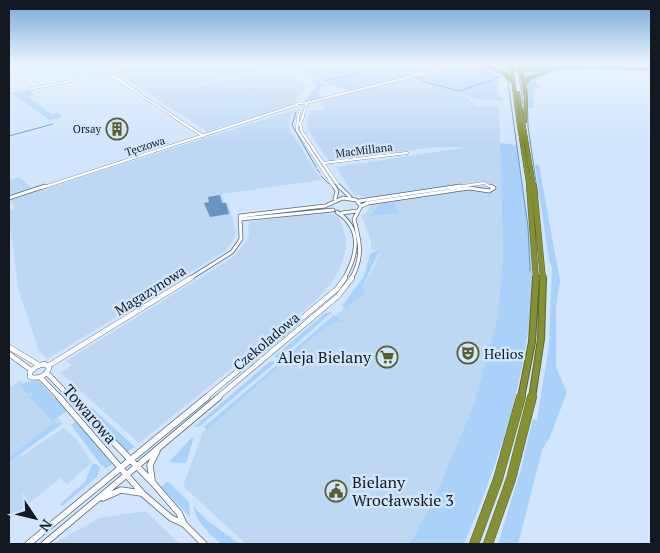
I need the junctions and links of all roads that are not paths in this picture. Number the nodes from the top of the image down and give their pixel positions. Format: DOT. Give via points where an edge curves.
graph roads {
  1 [pos="135,90"];
  2 [pos="360,90"];
  3 [pos="514,90"];
  4 [pos="517,90"];
  5 [pos="524,90"];
  6 [pos="332,97"];
  7 [pos="305,98"];
  8 [pos="316,101"];
  9 [pos="306,104"];
  10 [pos="298,106"];
  11 [pos="287,109"];
  12 [pos="300,112"];
  13 [pos="523,125"];
  14 [pos="203,136"];
  15 [pos="408,153"];
  16 [pos="323,164"];
  17 [pos="479,187"];
  18 [pos="406,196"];
  19 [pos="9,198"];
  20 [pos="352,198"];
  21 [pos="335,200"];
  22 [pos="358,201"];
  23 [pos="330,204"];
  24 [pos="360,208"];
  25 [pos="335,211"];
  26 [pos="240,218"];
  27 [pos="9,347"];
  28 [pos="9,354"];
  29 [pos="39,365"];
  30 [pos="48,366"];
  31 [pos="31,370"];
  32 [pos="47,373"];
  33 [pos="40,377"];
  34 [pos="158,449"];
  35 [pos="131,460"];
  36 [pos="137,466"];
  37 [pos="121,468"];
  38 [pos="127,475"];
  39 [pos="154,484"];
  40 [pos="143,494"];
  41 [pos="94,502"];
  42 [pos="184,524"];
  43 [pos="28,544"];
  44 [pos="44,544"];
  45 [pos="204,544"];
  46 [pos="474,544"];
  47 [pos="488,544"];
  1 -- 14 [label="street"];
  2 -- 6 [label="street"];
  3 -- 46 [label="highway" via="535,249 534,318 520,400 504,459"];
  4 -- 13 [label="highway"];
  5 -- 13 [label="highway"];
  6 -- 8 [label="street"];
  6 -- 9 [label="street"];
  7 -- 8 [label="street"];
  8 -- 9 [label="street"];
  9 -- 10 [label="street, Tęczowa"];
  9 -- 16 [label="street" via="301,130"];
  10 -- 11 [label="street, Tęczowa"];
  10 -- 12 [label="street"];
  11 -- 12 [label="street"];
  11 -- 14 [label="street, Tęczowa"];
  12 -- 21 [label="street" via="297,130 337,191"];
  13 -- 47 [label="highway" via="542,250 542,320 528,412"];
  14 -- 19 [label="street, Tęczowa"];
  15 -- 16 [label="street, MacMillana"];
  16 -- 20 [label="street" via="343,193"];
  17 -- 18 [label="street"];
  18 -- 22 [label="street"];
  18 -- 24 [label="street"];
  20 -- 21 [label="street"];
  20 -- 22 [label="street"];
  21 -- 23 [label="street"];
  22 -- 24 [label="street"];
  23 -- 25 [label="street"];
  23 -- 26 [label="street"];
  24 -- 25 [label="street" via="349,213"];
  24 -- 34 [label="street, Czekoladowa" via="354,219 360,240 360,257 342,293"];
  25 -- 26 [label="street"];
  25 -- 35 [label="street, Czekoladowa" via="348,219 355,240 351,268 340,285 326,300"];
  26 -- 30 [label="street, Magazynowa" via="241,239 232,252"];
  27 -- 29 [label="street"];
  28 -- 31 [label="street"];
  29 -- 30 [label="street"];
  29 -- 31 [label="street"];
  30 -- 32 [label="street"];
  31 -- 33 [label="street, Towarowa" via="30,377"];
  32 -- 33 [label="street"];
  32 -- 35 [label="street, Towarowa"];
  33 -- 37 [label="street, Towarowa"];
  34 -- 36 [label="street, Czekoladowa"];
  34 -- 39 [label="street" via="150,465"];
  35 -- 36 [label="street"];
  35 -- 37 [label="street, Czekoladowa"];
  36 -- 38 [label="street"];
  36 -- 39 [label="street"];
  37 -- 38 [label="street"];
  37 -- 43 [label="street, Czekoladowa"];
  38 -- 40 [label="street"];
  38 -- 41 [label="street"];
  39 -- 42 [label="street" via="179,513"];
  40 -- 41 [label="street" via="131,489 122,490"];
  40 -- 42 [label="street" via="171,518"];
  41 -- 44 [label="street"];
  42 -- 45 [label="street"];
}
